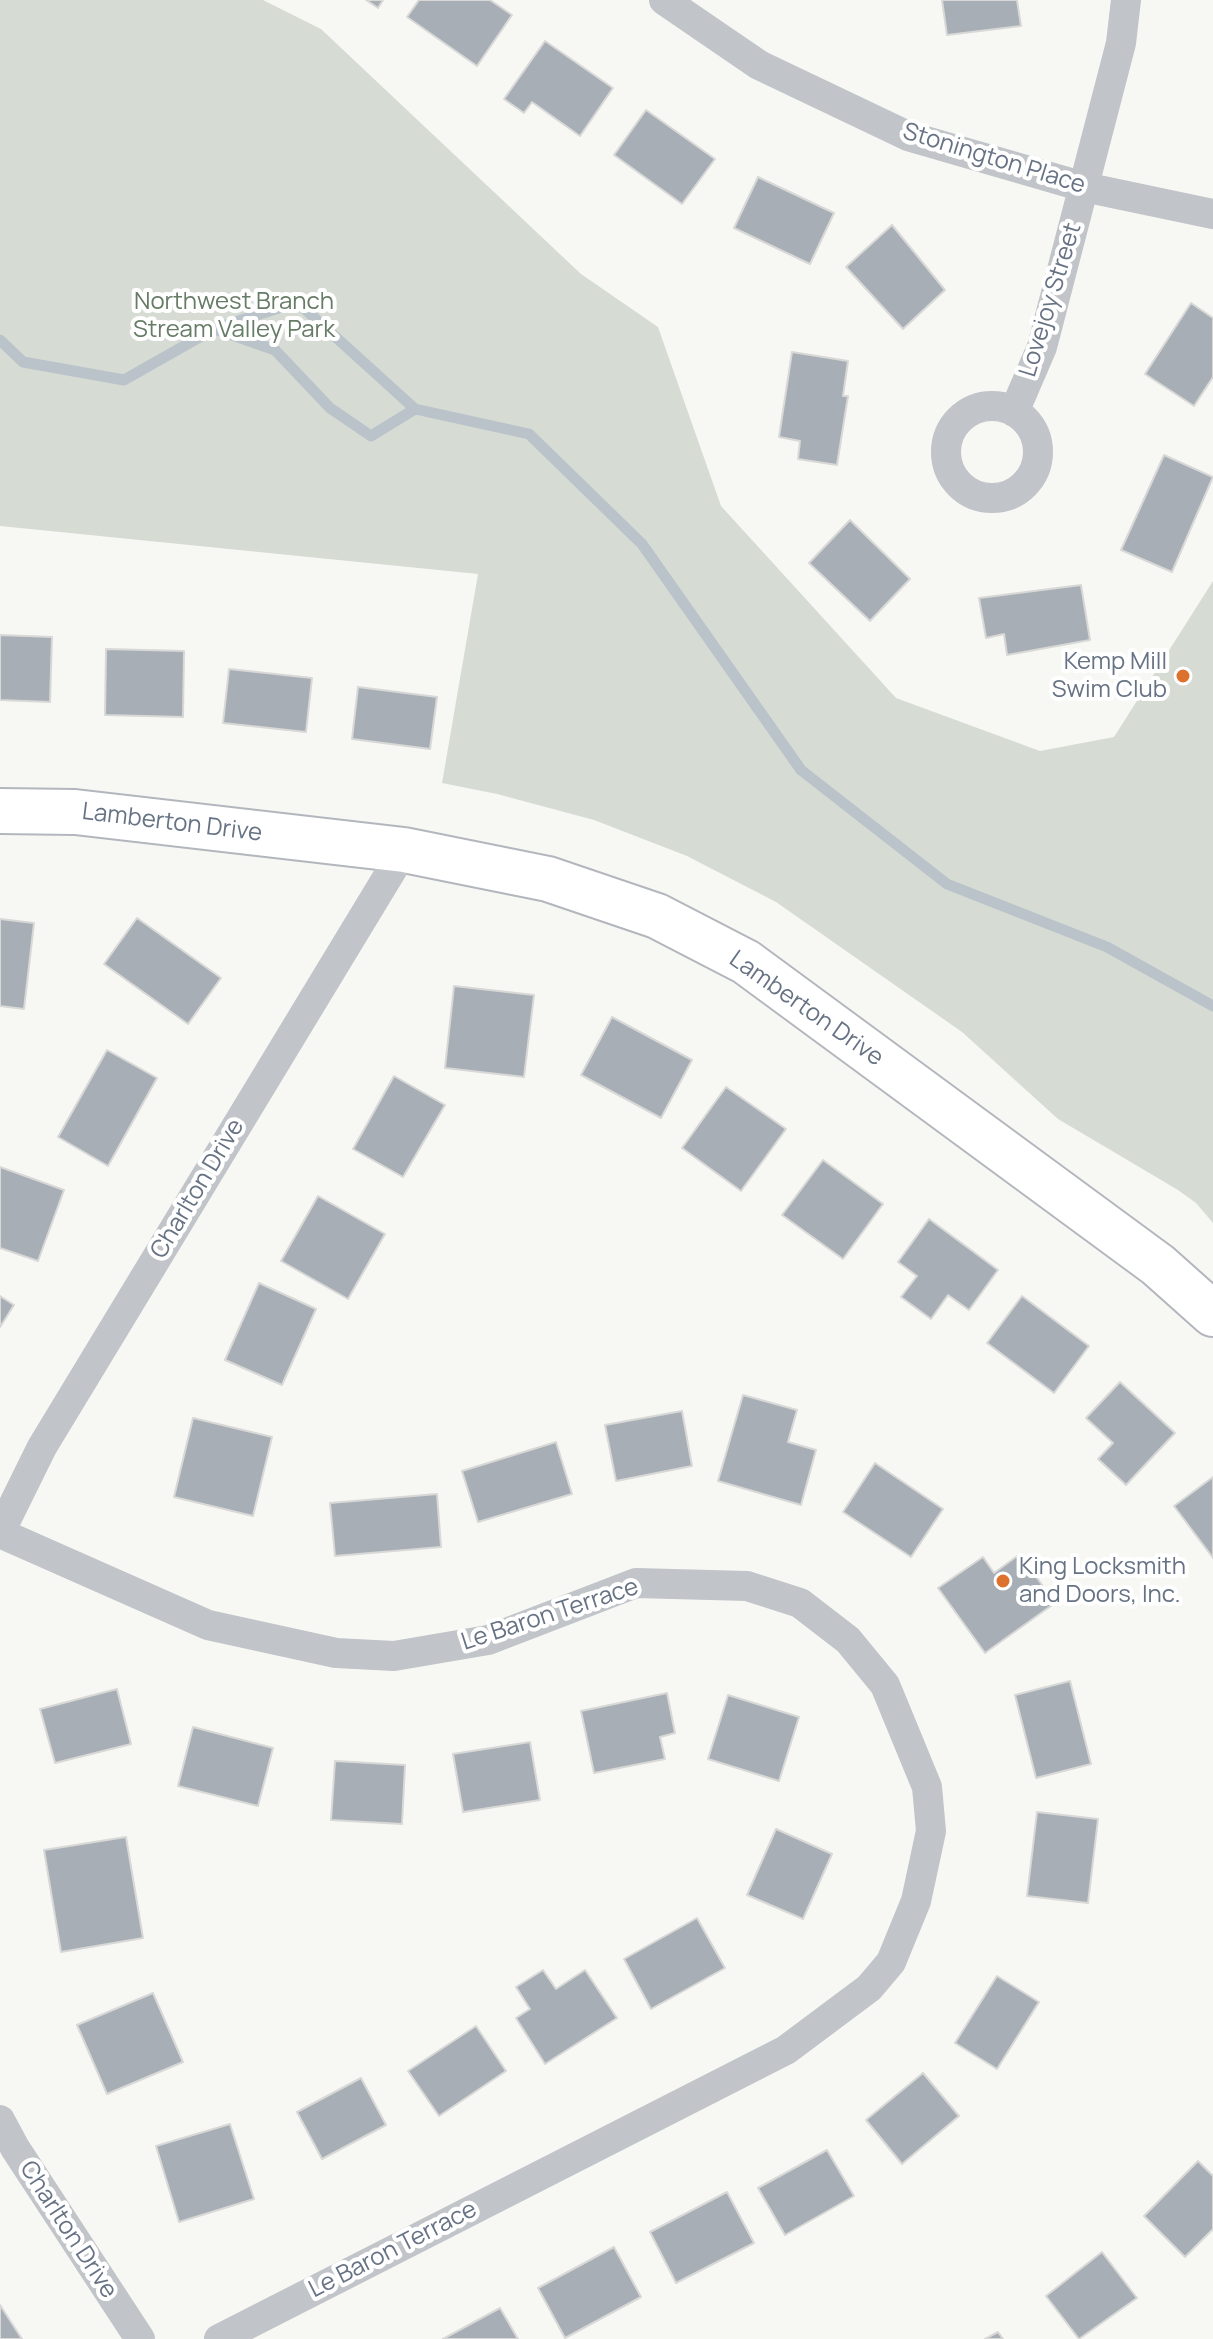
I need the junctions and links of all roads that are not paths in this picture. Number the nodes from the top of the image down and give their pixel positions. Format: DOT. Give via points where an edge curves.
graph roads {
  1 [pos="664,0"];
  2 [pos="1126,0"];
  3 [pos="1084,187"];
  4 [pos="1213,214"];
  5 [pos="1014,412"];
  6 [pos="0,811"];
  7 [pos="404,850"];
  8 [pos="1213,1314"];
  9 [pos="0,1532"];
  10 [pos="0,2120"];
  11 [pos="140,2339"];
  12 [pos="219,2339"];
  1 -- 3 [label="street, Stonington Place" via="759,65 908,136"];
  2 -- 3 [label="street, Lovejoy Street" via="1121,43"];
  3 -- 4 [label="street, Stonington Place"];
  3 -- 5 [label="street, Lovejoy Street" via="1042,347"];
  6 -- 7 [label="street, Lamberton Drive" via="75,812"];
  7 -- 8 [label="street, Lamberton Drive" via="548,879 657,916 746,962 1158,1265"];
  7 -- 9 [label="street, Charlton Drive" via="42,1447"];
  9 -- 12 [label="street, Le Baron Terrace" via="208,1625 336,1653 394,1656 488,1640 636,1583 747,1586 800,1603 848,1640 885,1685 927,1787 931,1831 916,1901 891,1962 869,1988 786,2050"];
  10 -- 11 [label="street, Charlton Drive"];
}
